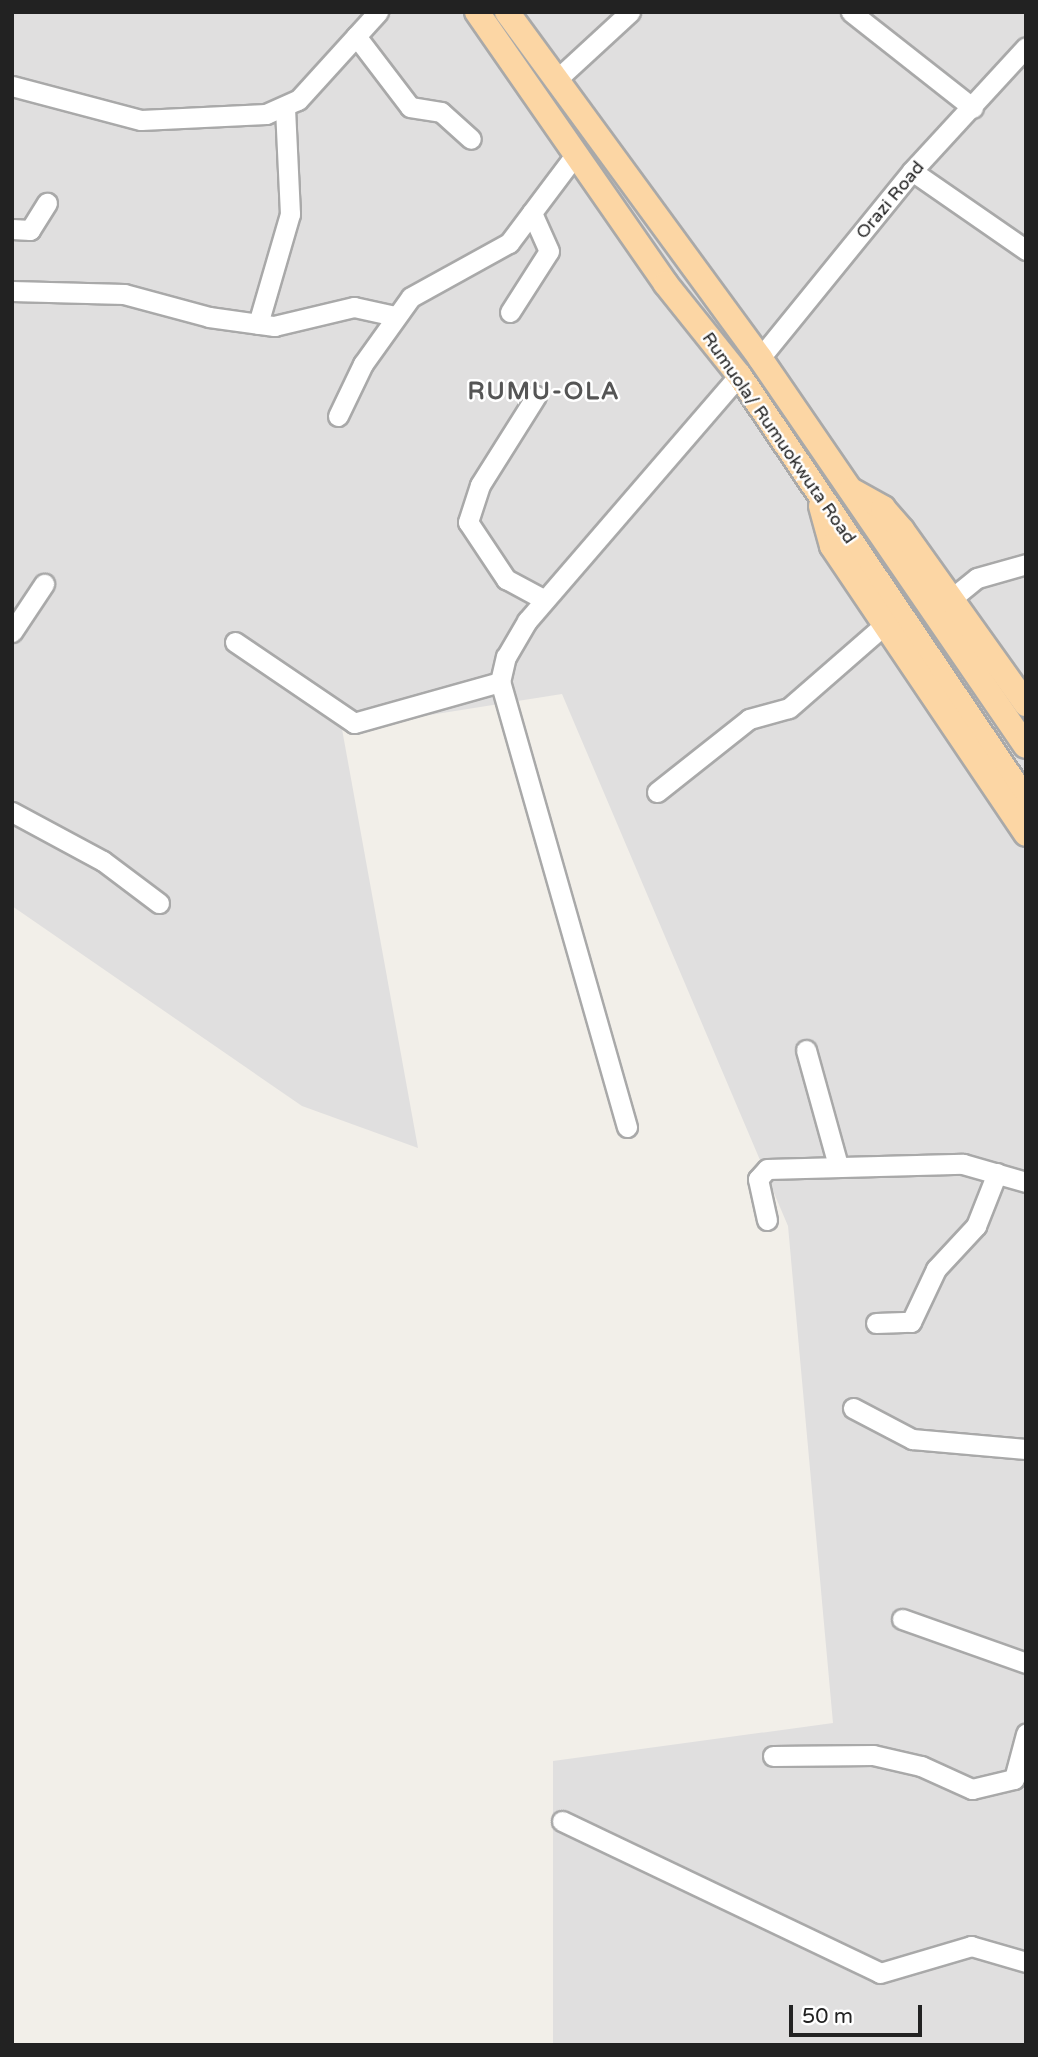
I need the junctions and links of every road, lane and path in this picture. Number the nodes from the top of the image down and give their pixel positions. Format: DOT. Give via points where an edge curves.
graph roads {
  1 [pos="378,12"];
  2 [pos="477,12"];
  3 [pos="507,12"];
  4 [pos="630,12"];
  5 [pos="851,12"];
  6 [pos="356,36"];
  7 [pos="1026,47"];
  8 [pos="555,81"];
  9 [pos="12,86"];
  10 [pos="974,108"];
  11 [pos="285,109"];
  12 [pos="471,139"];
  13 [pos="575,155"];
  14 [pos="912,171"];
  15 [pos="47,203"];
  16 [pos="532,213"];
  17 [pos="12,229"];
  18 [pos="1026,250"];
  19 [pos="12,291"];
  20 [pos="510,312"];
  21 [pos="395,316"];
  22 [pos="258,324"];
  23 [pos="760,358"];
  24 [pos="739,375"];
  25 [pos="536,396"];
  26 [pos="338,416"];
  27 [pos="849,492"];
  28 [pos="823,498"];
  29 [pos="1026,564"];
  30 [pos="44,584"];
  31 [pos="951,598"];
  32 [pos="545,600"];
  33 [pos="883,626"];
  34 [pos="12,632"];
  35 [pos="235,642"];
  36 [pos="500,682"];
  37 [pos="1026,704"];
  38 [pos="1026,746"];
  39 [pos="657,792"];
  40 [pos="1026,800"];
  41 [pos="12,813"];
  42 [pos="1026,834"];
  43 [pos="159,903"];
  44 [pos="806,1050"];
  45 [pos="627,1127"];
  46 [pos="838,1165"];
  47 [pos="997,1174"];
  48 [pos="1026,1182"];
  49 [pos="767,1220"];
  50 [pos="876,1323"];
  51 [pos="853,1408"];
  52 [pos="1026,1449"];
  53 [pos="902,1619"];
  54 [pos="1026,1663"];
  55 [pos="1026,1734"];
  56 [pos="773,1756"];
  57 [pos="562,1821"];
  58 [pos="1026,1962"];
  1 -- 6 [label="street"];
  2 -- 13 [label="main road, Rumuola/ Rumuokwuta Road"];
  3 -- 8 [label="main road, Rumuola/ Rumuokwuta Road"];
  4 -- 8 [label="street"];
  5 -- 10 [label="street"];
  6 -- 11 [label="street"];
  6 -- 12 [label="street" via="410,107 441,112"];
  7 -- 10 [label="street, Orazi Road"];
  8 -- 23 [label="main road, Rumuola/ Rumuokwuta Road"];
  9 -- 11 [label="street" via="141,120"];
  10 -- 14 [label="street, Orazi Road"];
  11 -- 22 [label="street" via="289,214"];
  13 -- 16 [label="street"];
  13 -- 24 [label="main road, Rumuola/ Rumuokwuta Road"];
  14 -- 18 [label="street"];
  14 -- 23 [label="street, Orazi Road"];
  15 -- 17 [label="street" via="30,230"];
  16 -- 20 [label="street" via="549,251"];
  16 -- 21 [label="street" via="509,243 420,290"];
  19 -- 22 [label="street" via="124,294"];
  21 -- 22 [label="street" via="354,307 290,327"];
  21 -- 26 [label="street"];
  23 -- 27 [label="main road, Rumuola/ Rumuokwuta Road"];
  24 -- 28 [label="main road, Rumuola/ Rumuokwuta Road"];
  24 -- 32 [label="street"];
  25 -- 32 [label="street" via="480,485 468,522 506,579"];
  27 -- 31 [label="main road" via="883,508"];
  27 -- 38 [label="main road, Rumuola/ Rumuokwuta Road"];
  28 -- 33 [label="main road" via="832,546"];
  28 -- 40 [label="main road, Rumuola/ Rumuokwuta Road"];
  29 -- 31 [label="street" via="976,578"];
  30 -- 34 [label="street"];
  31 -- 37 [label="main road"];
  32 -- 36 [label="street" via="510,648"];
  33 -- 39 [label="street" via="789,708 749,719"];
  33 -- 42 [label="main road"];
  35 -- 36 [label="street" via="354,723"];
  36 -- 45 [label="street"];
  41 -- 43 [label="street" via="103,861"];
  44 -- 46 [label="street"];
  46 -- 47 [label="street" via="963,1164"];
  46 -- 49 [label="street" via="761,1171"];
  47 -- 48 [label="street"];
  47 -- 50 [label="street" via="976,1226 943,1258 911,1322"];
  51 -- 52 [label="street" via="912,1439"];
  53 -- 54 [label="street"];
  55 -- 56 [label="street" via="1014,1779 972,1789 922,1766 873,1755"];
  57 -- 58 [label="street" via="880,1973 971,1945"];
}
